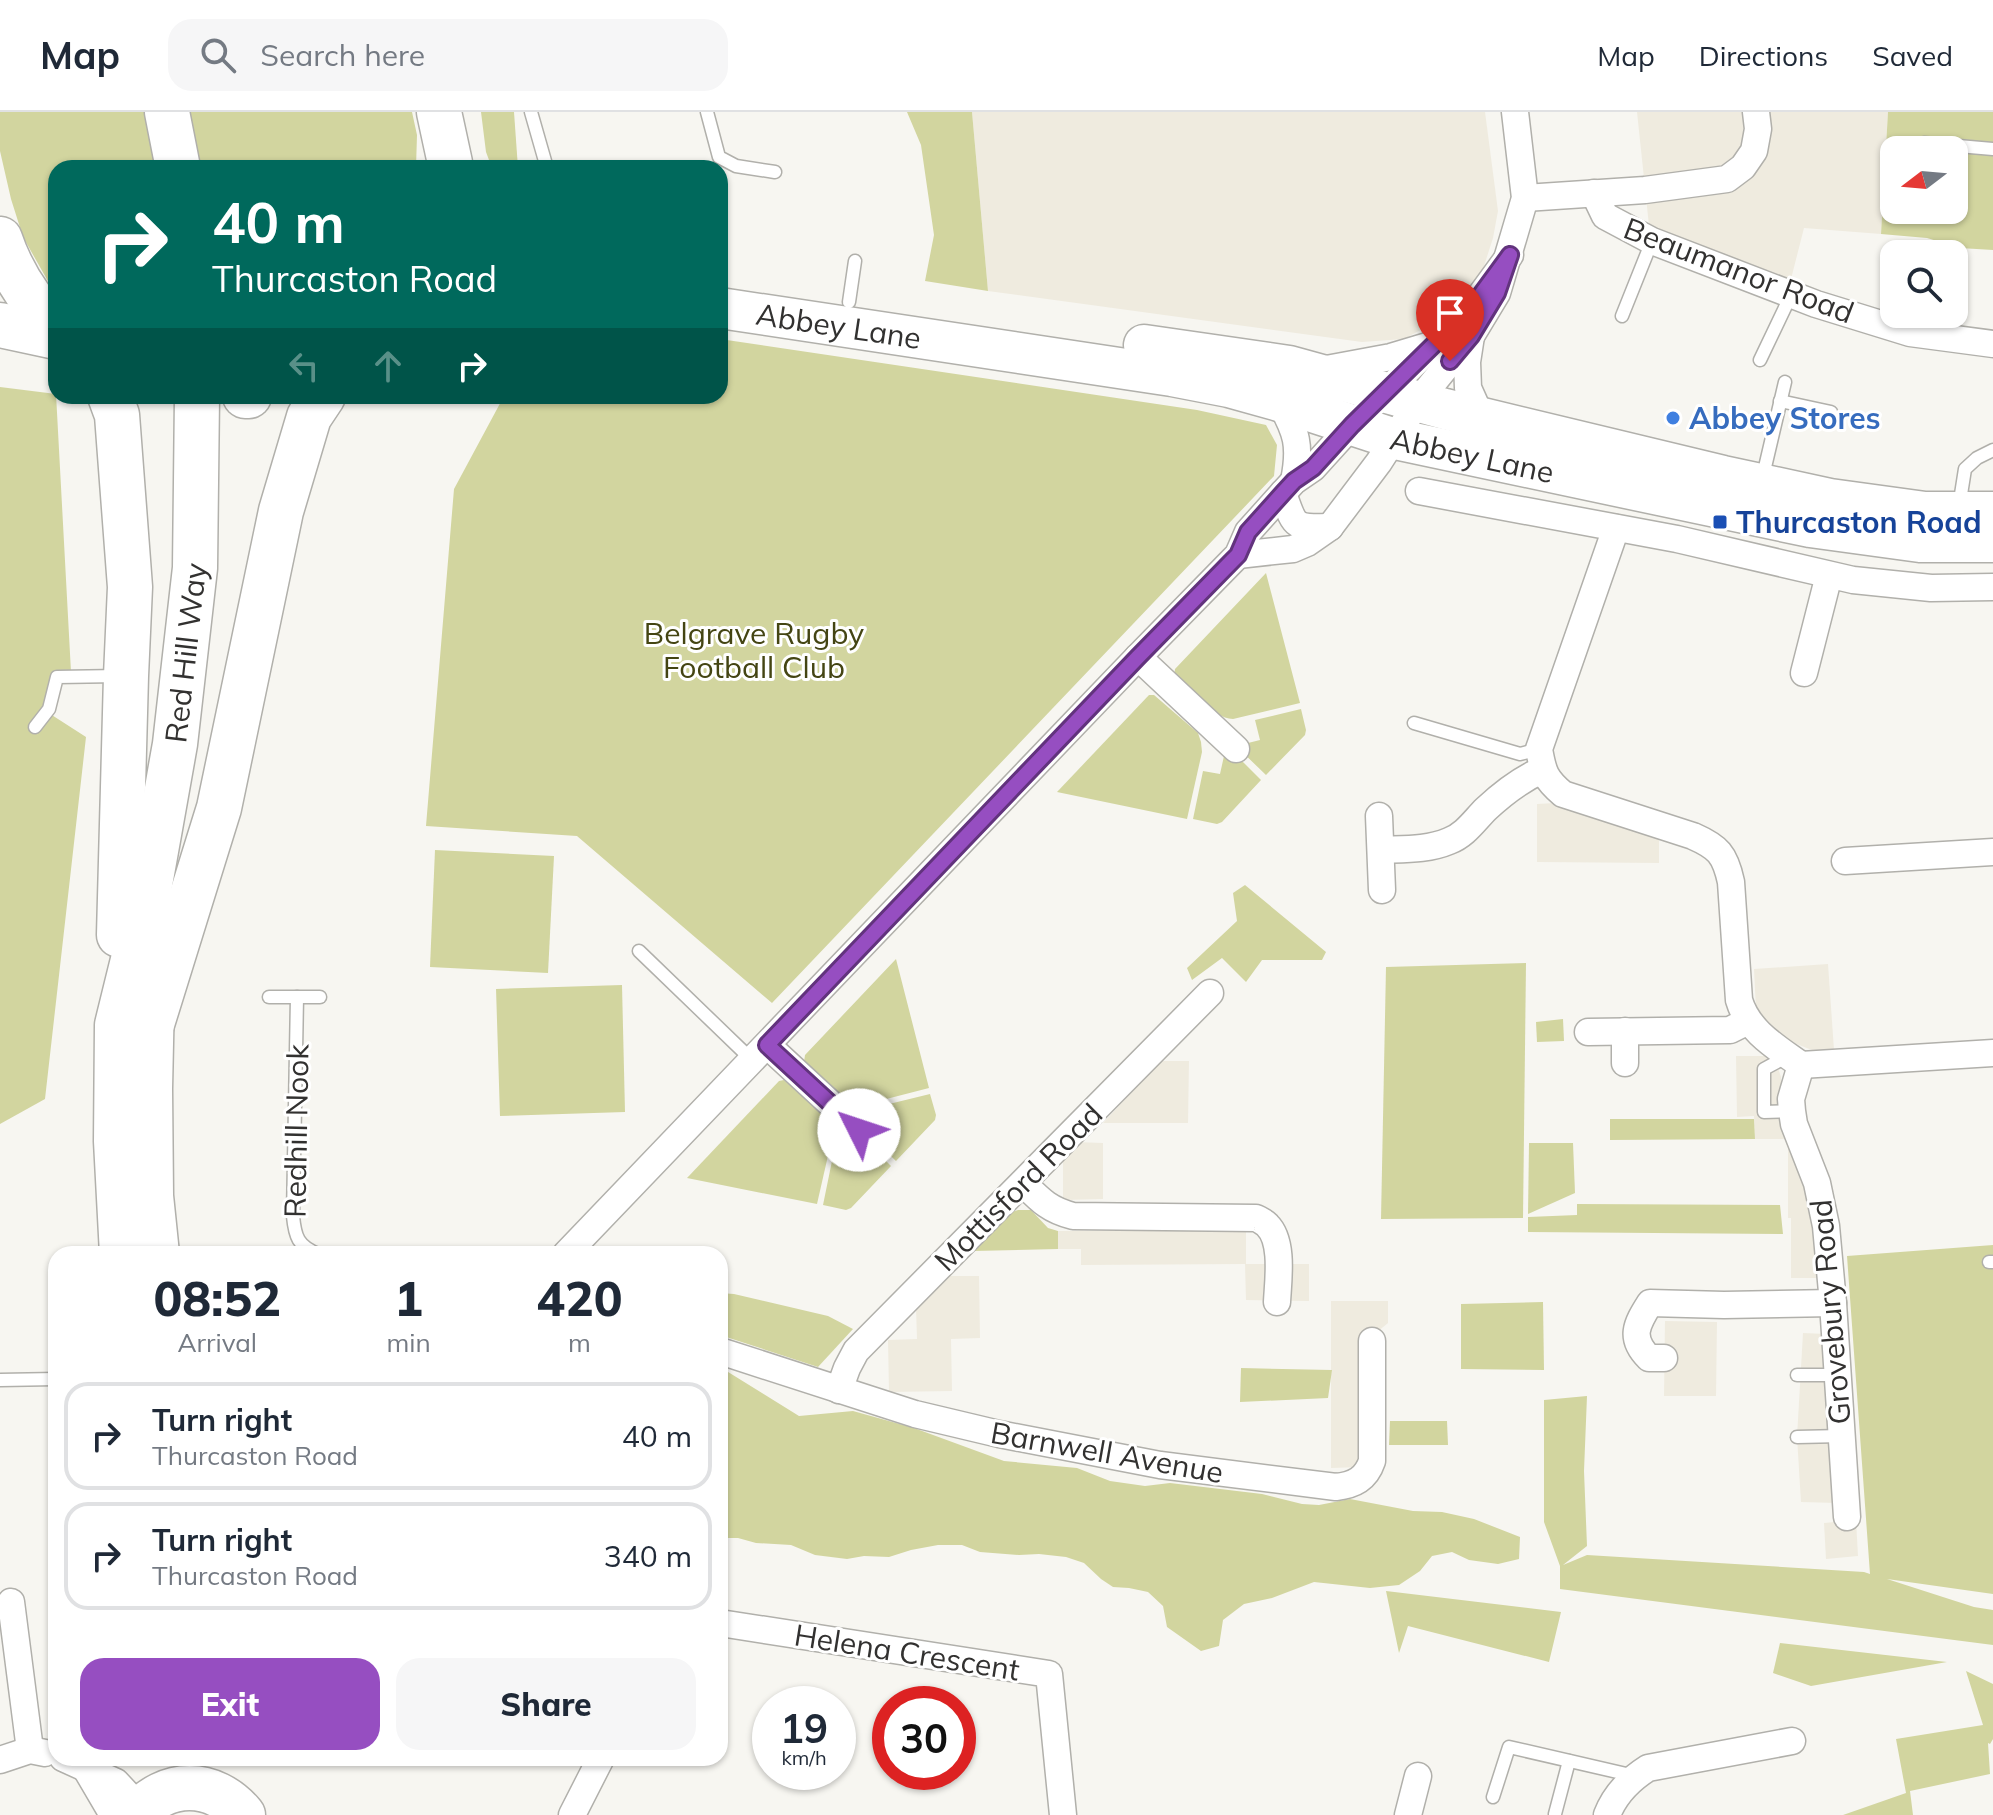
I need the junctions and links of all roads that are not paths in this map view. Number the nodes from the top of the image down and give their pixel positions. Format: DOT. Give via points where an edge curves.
graph roads {
  1 [pos="167,112"];
  2 [pos="439,112"];
  3 [pos="531,112"];
  4 [pos="707,112"];
  5 [pos="1515,112"];
  6 [pos="1756,112"];
  7 [pos="1968,147"];
  8 [pos="1993,149"];
  9 [pos="176,160"];
  10 [pos="450,160"];
  11 [pos="545,160"];
  12 [pos="725,160"];
  13 [pos="728,162"];
  14 [pos="775,172"];
  15 [pos="1594,193"];
  16 [pos="1525,198"];
  17 [pos="0,239"];
  18 [pos="1652,241"];
  19 [pos="1510,255"];
  20 [pos="855,261"];
  21 [pos="728,281"];
  22 [pos="1791,294"];
  23 [pos="849,302"];
  24 [pos="728,309"];
  25 [pos="1622,316"];
  26 [pos="48,320"];
  27 [pos="0,325"];
  28 [pos="48,335"];
  29 [pos="1471,336"];
  30 [pos="1436,343"];
  31 [pos="1993,344"];
  32 [pos="1760,360"];
  33 [pos="1310,372"];
  34 [pos="1785,382"];
  35 [pos="1402,396"];
  36 [pos="1279,401"];
  37 [pos="1780,401"];
  38 [pos="113,404"];
  39 [pos="197,404"];
  40 [pos="318,404"];
  41 [pos="1831,412"];
  42 [pos="1481,417"];
  43 [pos="1352,425"];
  44 [pos="1395,439"];
  45 [pos="1993,450"];
  46 [pos="1761,484"];
  47 [pos="1288,487"];
  48 [pos="1419,491"];
  49 [pos="1975,512"];
  50 [pos="1330,527"];
  51 [pos="1616,528"];
  52 [pos="1993,542"];
  53 [pos="1238,555"];
  54 [pos="1829,575"];
  55 [pos="1993,587"];
  56 [pos="1138,657"];
  57 [pos="1804,673"];
  58 [pos="126,676"];
  59 [pos="1414,723"];
  60 [pos="35,727"];
  61 [pos="1236,749"];
  62 [pos="1541,760"];
  63 [pos="1379,816"];
  64 [pos="1382,850"];
  65 [pos="1993,852"];
  66 [pos="1845,861"];
  67 [pos="1382,890"];
  68 [pos="639,951"];
  69 [pos="1210,993"];
  70 [pos="269,997"];
  71 [pos="297,997"];
  72 [pos="320,997"];
  73 [pos="1748,1021"];
  74 [pos="134,1026"];
  75 [pos="1625,1031"];
  76 [pos="1588,1032"];
  77 [pos="760,1052"];
  78 [pos="1993,1053"];
  79 [pos="1795,1060"];
  80 [pos="1625,1063"];
  81 [pos="859,1130"];
  82 [pos="1023,1183"];
  83 [pos="122,1246"];
  84 [pos="156,1246"];
  85 [pos="303,1246"];
  86 [pos="574,1246"];
  87 [pos="1277,1302"];
  88 [pos="1833,1303"];
  89 [pos="1372,1341"];
  90 [pos="728,1354"];
  91 [pos="1664,1358"];
  92 [pos="1797,1375"];
  93 [pos="1838,1375"];
  94 [pos="48,1379"];
  95 [pos="0,1380"];
  96 [pos="839,1390"];
  97 [pos="1842,1436"];
  98 [pos="1797,1437"];
  99 [pos="1847,1517"];
  100 [pos="11,1602"];
  101 [pos="728,1624"];
  102 [pos="1792,1741"];
  103 [pos="43,1752"];
  104 [pos="0,1760"];
  105 [pos="1569,1761"];
  106 [pos="79,1766"];
  107 [pos="152,1766"];
  108 [pos="597,1766"];
  109 [pos="1418,1776"];
  110 [pos="1635,1776"];
  111 [pos="222,1789"];
  112 [pos="1493,1797"];
  113 [pos="134,1811"];
  114 [pos="1555,1814"];
  115 [pos="572,1815"];
  116 [pos="1063,1815"];
  117 [pos="1408,1815"];
  118 [pos="1607,1815"];
  1 -- 9 [label="highway"];
  2 -- 10 [label="highway"];
  3 -- 11 [label="lane"];
  4 -- 12 [label="lane" via="719,157"];
  5 -- 16 [label="street"];
  6 -- 15 [label="street" via="1754,151 1727,179"];
  7 -- 8 [label="lane"];
  13 -- 14 [label="lane"];
  15 -- 16 [label="street"];
  15 -- 18 [label="street, Beaumanor Road" via="1605,216"];
  16 -- 19 [label="street"];
  17 -- 26 [label="highway" via="26,292"];
  18 -- 22 [label="street, Beaumanor Road"];
  18 -- 25 [label="lane"];
  19 -- 29 [label="street" via="1497,293"];
  19 -- 30 [label="street" via="1472,307"];
  20 -- 23 [label="lane"];
  21 -- 23 [label="main road, Abbey Lane"];
  22 -- 31 [label="street, Beaumanor Road" via="1910,333"];
  22 -- 32 [label="lane"];
  23 -- 33 [label="main road, Abbey Lane"];
  24 -- 36 [label="main road, Abbey Lane" via="1172,376"];
  27 -- 28 [label="highway"];
  29 -- 35 [label="street"];
  29 -- 42 [label="street" via="1468,388"];
  30 -- 33 [label="street"];
  30 -- 35 [label="street"];
  33 -- 35 [label="main road, Abbey Lane"];
  34 -- 37 [label="lane"];
  35 -- 42 [label="main road, Abbey Lane"];
  35 -- 43 [label="street"];
  35 -- 44 [label="street"];
  36 -- 43 [label="main road, Abbey Lane"];
  36 -- 47 [label="street" via="1297,440 1298,460"];
  37 -- 41 [label="lane"];
  37 -- 46 [label="lane"];
  38 -- 58 [label="highway" via="130,587"];
  39 -- 74 [label="highway, Red Hill Way" via="195,568"];
  40 -- 74 [label="highway" via="281,511 219,808"];
  42 -- 46 [label="main road, Abbey Lane"];
  43 -- 44 [label="main road, Abbey Lane"];
  43 -- 47 [label="street"];
  44 -- 50 [label="street"];
  44 -- 52 [label="main road, Abbey Lane" via="1810,527 1920,542"];
  45 -- 49 [label="lane" via="1965,469"];
  46 -- 49 [label="main road, Abbey Lane" via="1925,512"];
  47 -- 50 [label="street" via="1291,517 1297,524"];
  47 -- 53 [label="street" via="1248,532"];
  48 -- 51 [label="street"];
  50 -- 53 [label="street" via="1293,549"];
  51 -- 54 [label="street"];
  51 -- 62 [label="street"];
  53 -- 56 [label="street"];
  54 -- 55 [label="street" via="1931,588"];
  54 -- 57 [label="street"];
  56 -- 61 [label="street"];
  56 -- 77 [label="street"];
  58 -- 60 [label="lane" via="57,677 49,709"];
  58 -- 74 [label="highway"];
  59 -- 62 [label="lane"];
  62 -- 64 [label="street" via="1451,841"];
  62 -- 73 [label="street" via="1550,783 1563,794 1693,836 1721,852 1731,882 1739,1000"];
  63 -- 64 [label="street"];
  64 -- 67 [label="street"];
  65 -- 66 [label="street"];
  68 -- 77 [label="lane"];
  69 -- 82 [label="street, Mottisford Road"];
  70 -- 71 [label="lane"];
  71 -- 72 [label="lane"];
  71 -- 85 [label="lane, Redhill Nook" via="293,1216"];
  73 -- 75 [label="street" via="1730,1030"];
  73 -- 79 [label="street"];
  74 -- 83 [label="highway, Red Hill Way" via="116,1141"];
  74 -- 84 [label="highway, Red Hill Way"];
  75 -- 76 [label="street"];
  75 -- 80 [label="street"];
  77 -- 81 [label="street"];
  77 -- 86 [label="street"];
  78 -- 79 [label="street"];
  79 -- 88 [label="street, Grovebury Road" via="1794,1124 1822,1202"];
  82 -- 87 [label="street" via="1044,1205 1073,1216 1256,1218 1267,1224 1278,1246"];
  82 -- 96 [label="street, Mottisford Road" via="856,1351"];
  88 -- 91 [label="street" via="1650,1303 1636,1334 1649,1358"];
  88 -- 93 [label="street, Grovebury Road"];
  89 -- 96 [label="street, Barnwell Avenue" via="1372,1461 1369,1472 1349,1486 1220,1474 1079,1451 915,1414"];
  90 -- 96 [label="street, Barnwell Avenue"];
  92 -- 93 [label="lane"];
  93 -- 97 [label="street, Grovebury Road"];
  94 -- 95 [label="lane"];
  97 -- 98 [label="lane"];
  97 -- 99 [label="street, Grovebury Road"];
  100 -- 103 [label="street"];
  101 -- 116 [label="street, Helena Crescent" via="1049,1674"];
  102 -- 110 [label="street" via="1648,1768"];
  103 -- 104 [label="street"];
  105 -- 110 [label="lane"];
  105 -- 112 [label="lane" via="1509,1747"];
  105 -- 114 [label="lane"];
  106 -- 113 [label="street" via="116,1782"];
  107 -- 113 [label="highway"];
  108 -- 115 [label="street"];
  109 -- 117 [label="street"];
  110 -- 118 [label="street" via="1614,1798"];
  111 -- 113 [label="highway" via="179,1788"];
}
